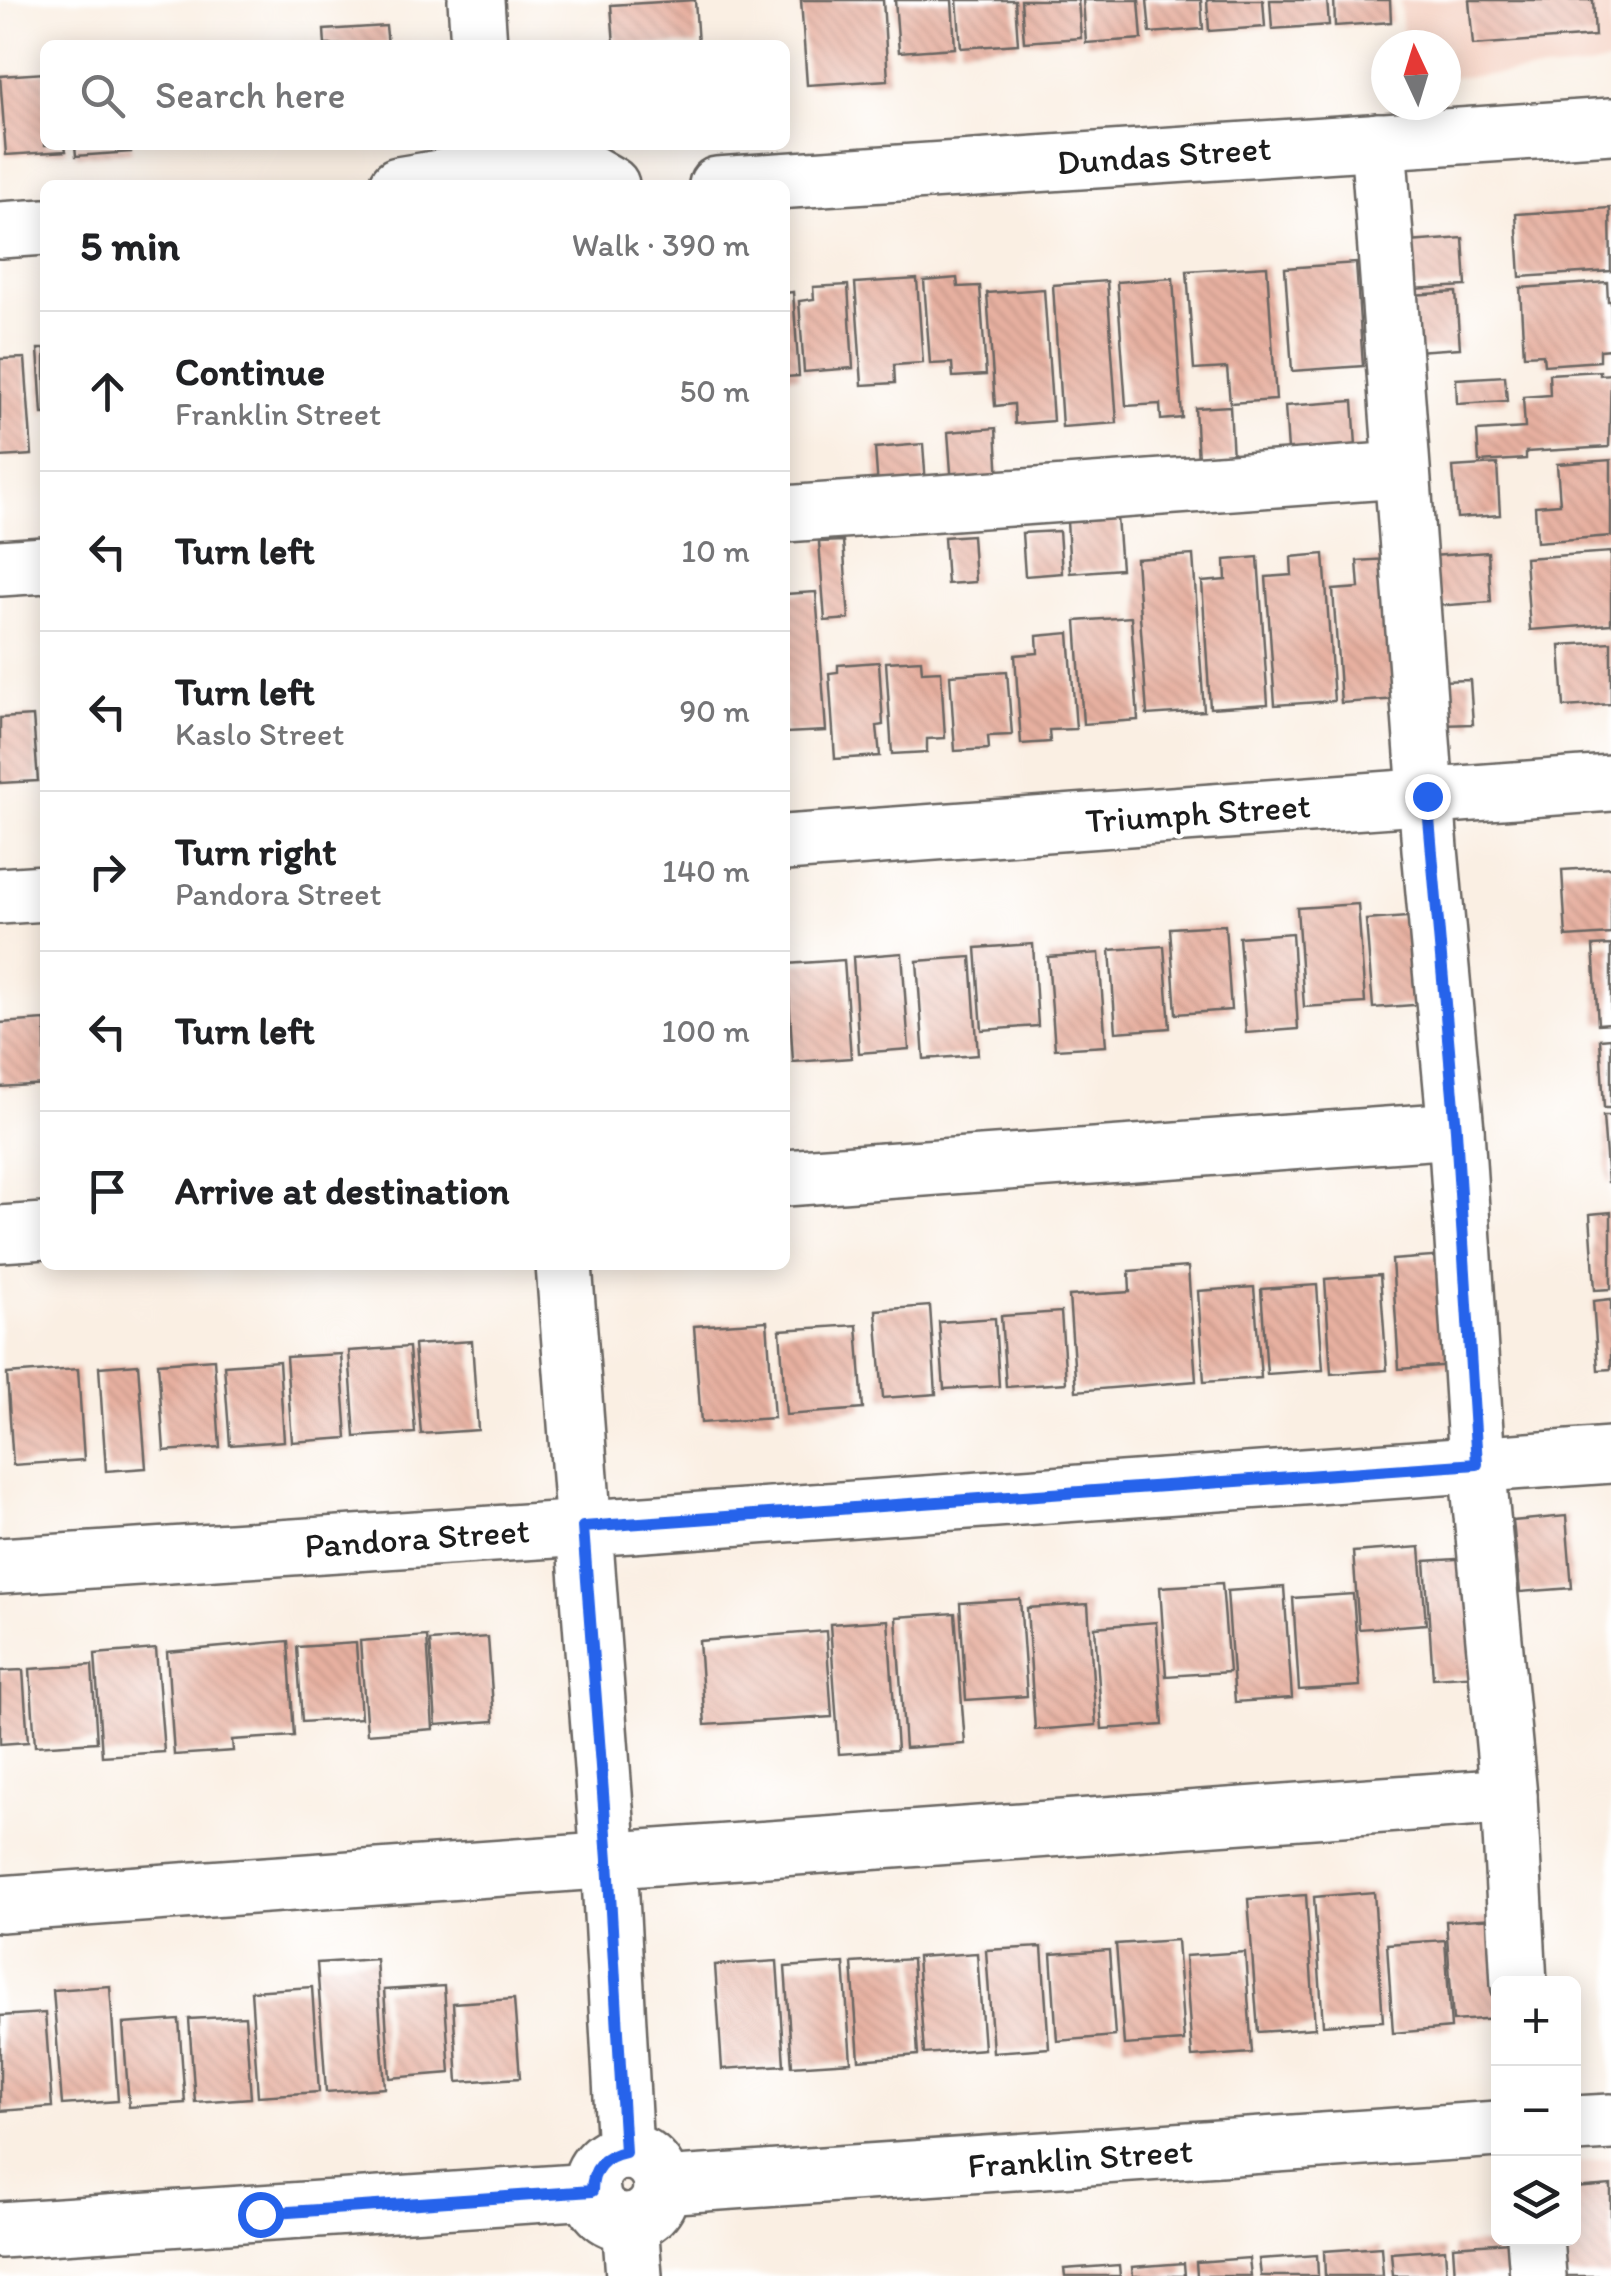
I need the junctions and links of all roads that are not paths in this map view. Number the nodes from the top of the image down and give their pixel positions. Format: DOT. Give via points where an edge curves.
graph roads {
  1 [pos="476,0"];
  2 [pos="479,40"];
  3 [pos="1611,126"];
  4 [pos="1378,141"];
  5 [pos="487,157"];
  6 [pos="414,180"];
  7 [pos="603,180"];
  8 [pos="790,180"];
  9 [pos="40,227"];
  10 [pos="0,230"];
  11 [pos="1401,470"];
  12 [pos="790,514"];
  13 [pos="40,565"];
  14 [pos="0,568"];
  15 [pos="1611,783"];
  16 [pos="1427,796"];
  17 [pos="790,843"];
  18 [pos="40,893"];
  19 [pos="0,896"];
  20 [pos="1456,1130"];
  21 [pos="790,1178"];
  22 [pos="40,1231"];
  23 [pos="0,1234"];
  24 [pos="564,1270"];
  25 [pos="1611,1454"];
  26 [pos="1477,1464"];
  27 [pos="583,1527"];
  28 [pos="0,1566"];
  29 [pos="1509,1796"];
  30 [pos="608,1860"];
  31 [pos="0,1904"];
  32 [pos="1519,1976"];
  33 [pos="1611,2122"];
  34 [pos="1581,2124"];
  35 [pos="1491,2129"];
  36 [pos="627,2188"];
  37 [pos="0,2230"];
  38 [pos="1536,2246"];
  39 [pos="634,2276"];
  40 [pos="1538,2276"];
  1 -- 2 [label="street"];
  3 -- 4 [label="street, Dundas Street"];
  4 -- 8 [label="street, Dundas Street"];
  4 -- 11 [label="street"];
  5 -- 6 [label="street"];
  5 -- 7 [label="street" via="586,170"];
  9 -- 10 [label="street"];
  11 -- 12 [label="street"];
  11 -- 16 [label="street"];
  13 -- 14 [label="street"];
  15 -- 16 [label="street, Triumph Street"];
  16 -- 17 [label="street, Triumph Street"];
  16 -- 20 [label="street"];
  18 -- 19 [label="street"];
  20 -- 21 [label="street"];
  20 -- 26 [label="street"];
  22 -- 23 [label="street"];
  24 -- 27 [label="street"];
  25 -- 26 [label="street, Pandora Street"];
  26 -- 27 [label="street, Pandora Street"];
  26 -- 29 [label="street"];
  27 -- 28 [label="street, Pandora Street"];
  27 -- 30 [label="street"];
  29 -- 30 [label="street"];
  29 -- 32 [label="street"];
  30 -- 31 [label="street"];
  30 -- 36 [label="street"];
  33 -- 34 [label="street"];
  35 -- 36 [label="street, Franklin Street"];
  36 -- 37 [label="street, Franklin Street"];
  36 -- 39 [label="street"];
  38 -- 40 [label="street"];
}
